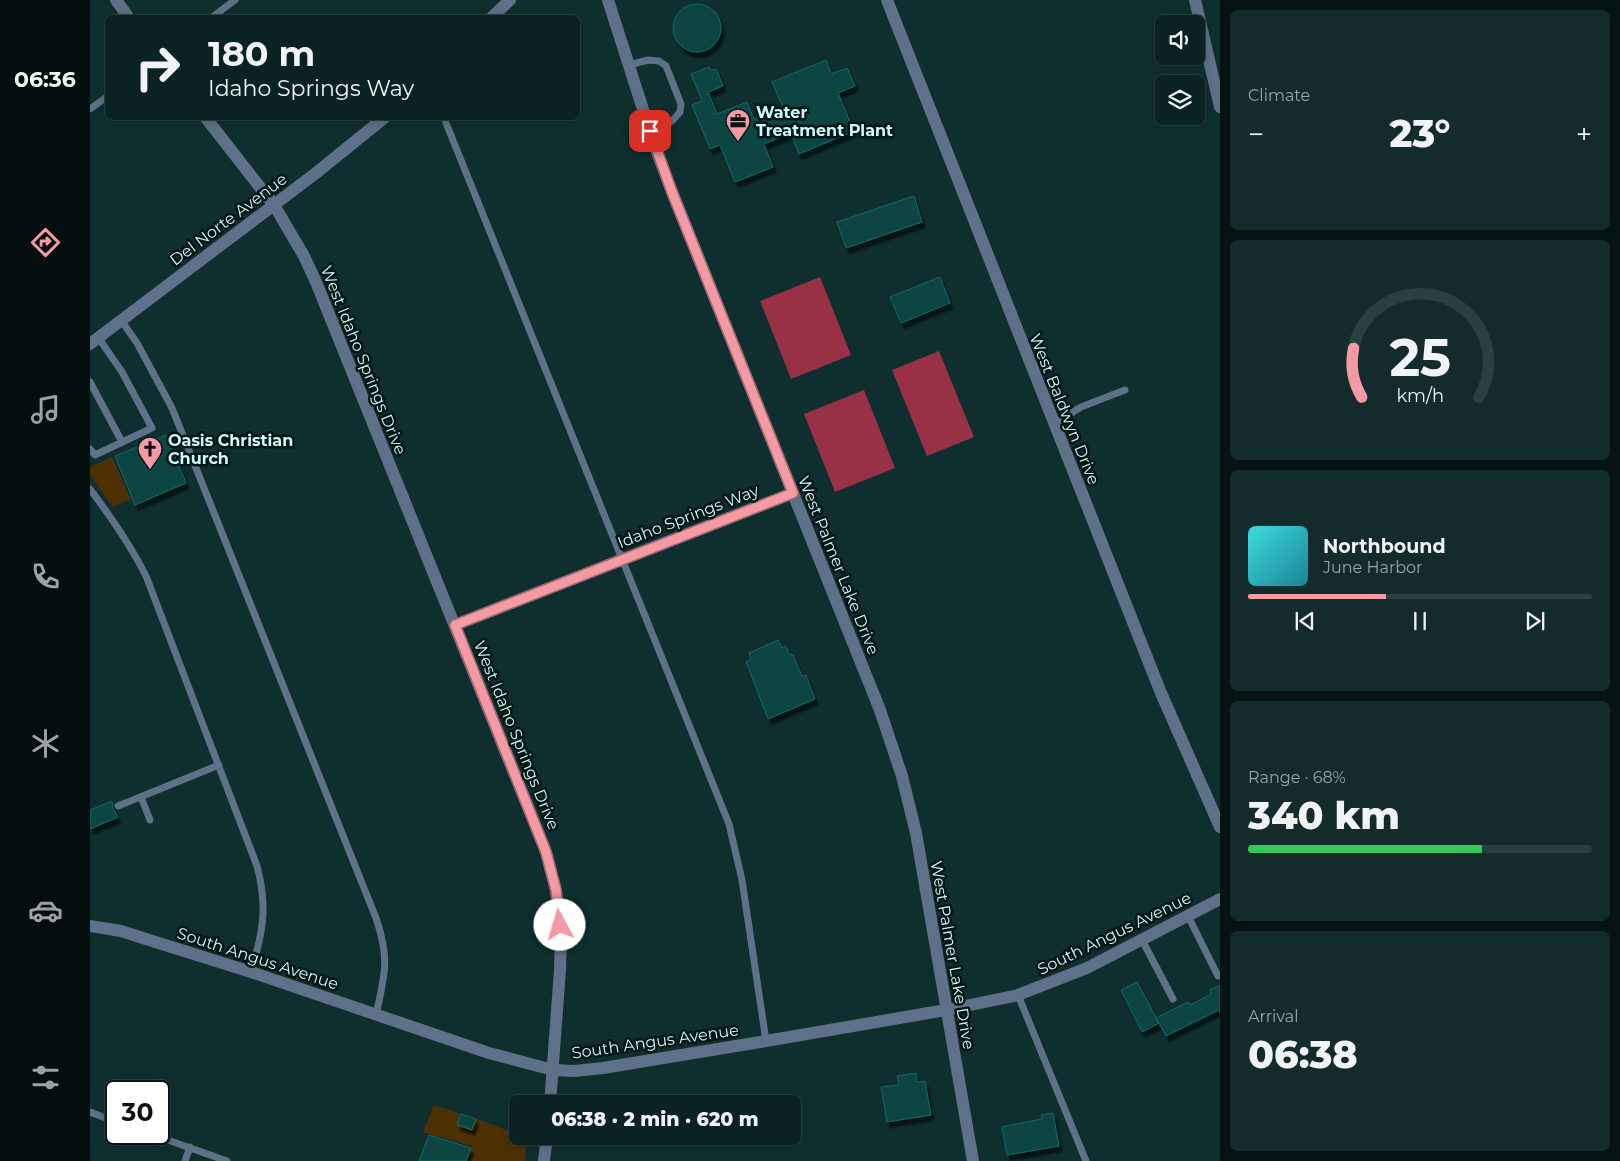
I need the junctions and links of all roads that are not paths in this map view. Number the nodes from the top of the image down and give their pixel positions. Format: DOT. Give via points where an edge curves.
graph roads {
  1 [pos="116,0"];
  2 [pos="235,0"];
  3 [pos="510,0"];
  4 [pos="608,0"];
  5 [pos="887,0"];
  6 [pos="1195,0"];
  7 [pos="127,15"];
  8 [pos="215,15"];
  9 [pos="494,15"];
  10 [pos="629,66"];
  11 [pos="105,98"];
  12 [pos="1220,107"];
  13 [pos="90,109"];
  14 [pos="208,120"];
  15 [pos="382,120"];
  16 [pos="445,120"];
  17 [pos="650,131"];
  18 [pos="274,205"];
  19 [pos="121,320"];
  20 [pos="94,340"];
  21 [pos="90,382"];
  22 [pos="1125,390"];
  23 [pos="1054,424"];
  24 [pos="122,442"];
  25 [pos="90,449"];
  26 [pos="90,489"];
  27 [pos="793,493"];
  28 [pos="623,559"];
  29 [pos="455,625"];
  30 [pos="219,765"];
  31 [pos="141,797"];
  32 [pos="118,806"];
  33 [pos="150,820"];
  34 [pos="1220,827"];
  35 [pos="1220,899"];
  36 [pos="1188,916"];
  37 [pos="90,926"];
  38 [pos="1142,940"];
  39 [pos="250,972"];
  40 [pos="1218,976"];
  41 [pos="1018,996"];
  42 [pos="1173,999"];
  43 [pos="946,1010"];
  44 [pos="376,1015"];
  45 [pos="766,1041"];
  46 [pos="553,1070"];
  47 [pos="551,1095"];
  48 [pos="90,1112"];
  49 [pos="105,1118"];
  50 [pos="170,1140"];
  51 [pos="545,1145"];
  52 [pos="190,1147"];
  53 [pos="185,1161"];
  54 [pos="227,1161"];
  55 [pos="544,1161"];
  56 [pos="973,1161"];
  57 [pos="1086,1161"];
  1 -- 7 [label="street"];
  2 -- 8 [label="lane"];
  3 -- 9 [label="street"];
  4 -- 10 [label="street, West Palmer Lake Drive"];
  5 -- 23 [label="street, West Baldwyn Drive"];
  6 -- 12 [label="street"];
  10 -- 17 [label="street, West Palmer Lake Drive"];
  10 -- 17 [label="lane" via="648,60 659,61 666,66 681,104 680,112 672,121"];
  11 -- 13 [label="lane"];
  14 -- 18 [label="street, West Idaho Springs Drive"];
  15 -- 18 [label="street, Del Norte Avenue"];
  16 -- 28 [label="lane"];
  17 -- 27 [label="street, West Palmer Lake Drive"];
  18 -- 19 [label="street, Del Norte Avenue"];
  18 -- 29 [label="street, West Idaho Springs Drive" via="316,282"];
  19 -- 20 [label="street, Del Norte Avenue"];
  19 -- 44 [label="lane" via="138,343 172,408 376,918 386,963"];
  20 -- 24 [label="lane" via="122,372 152,428"];
  21 -- 24 [label="lane"];
  22 -- 23 [label="lane" via="1081,407"];
  23 -- 34 [label="street, West Baldwyn Drive" via="1162,693"];
  24 -- 25 [label="lane" via="95,455"];
  26 -- 30 [label="lane" via="115,521 146,576"];
  27 -- 28 [label="street, Idaho Springs Way"];
  27 -- 43 [label="street, West Palmer Lake Drive" via="880,710 902,776 916,833"];
  28 -- 29 [label="street, Idaho Springs Way"];
  28 -- 45 [label="lane" via="729,824 742,880"];
  29 -- 46 [label="street, West Idaho Springs Drive" via="546,852 556,890 560,915 560,970"];
  30 -- 31 [label="lane"];
  30 -- 39 [label="lane" via="258,866 262,886 263,926"];
  31 -- 32 [label="lane"];
  31 -- 33 [label="lane"];
  35 -- 36 [label="street, South Angus Avenue"];
  36 -- 38 [label="street, South Angus Avenue"];
  36 -- 40 [label="lane"];
  37 -- 39 [label="street, South Angus Avenue" via="146,938"];
  38 -- 41 [label="street, South Angus Avenue" via="1087,968"];
  38 -- 42 [label="lane"];
  39 -- 44 [label="street, South Angus Avenue"];
  41 -- 43 [label="street, South Angus Avenue"];
  41 -- 57 [label="lane"];
  43 -- 45 [label="street, South Angus Avenue"];
  43 -- 56 [label="street, West Palmer Lake Drive"];
  44 -- 46 [label="street, South Angus Avenue" via="463,1045"];
  45 -- 46 [label="street, South Angus Avenue" via="603,1068"];
  46 -- 47 [label="street, West Idaho Springs Drive"];
  48 -- 49 [label="lane"];
  50 -- 52 [label="lane"];
  51 -- 55 [label="street"];
  52 -- 53 [label="lane"];
  52 -- 54 [label="lane"];
}
